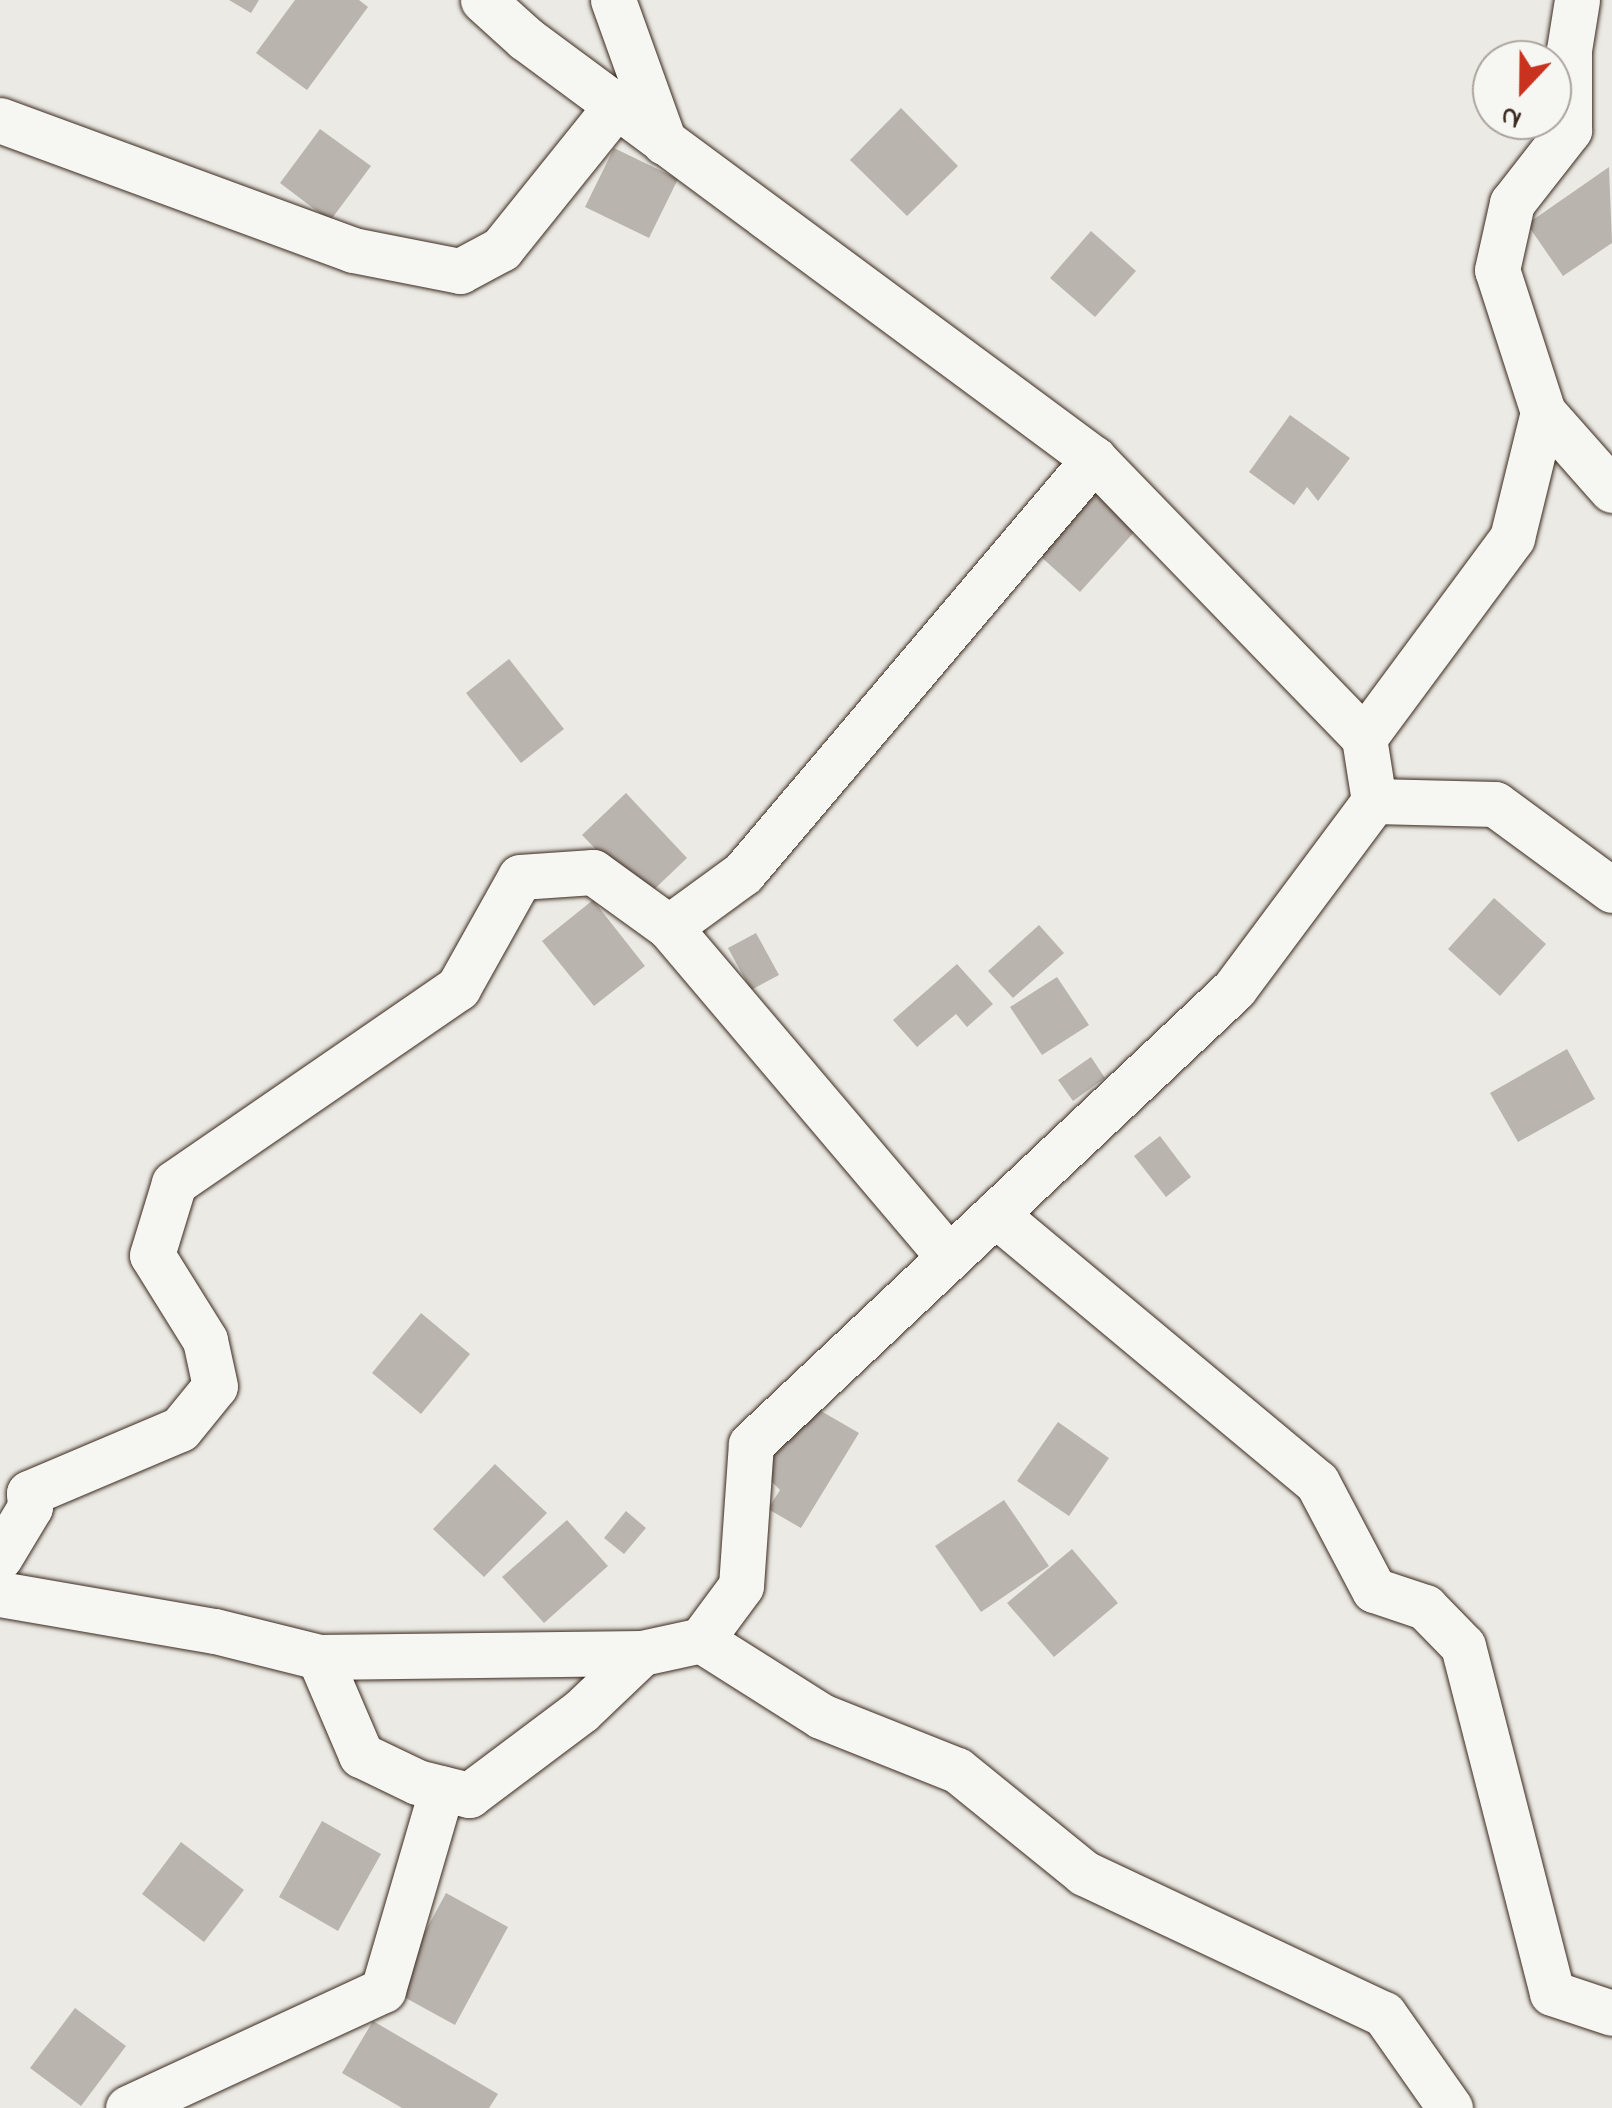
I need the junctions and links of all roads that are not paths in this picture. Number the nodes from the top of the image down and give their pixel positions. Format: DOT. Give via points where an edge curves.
graph roads {
  1 [pos="484,0"];
  2 [pos="613,0"];
  3 [pos="1577,0"];
  4 [pos="616,106"];
  5 [pos="0,120"];
  6 [pos="664,142"];
  7 [pos="1543,412"];
  8 [pos="1094,459"];
  9 [pos="1612,490"];
  10 [pos="1364,738"];
  11 [pos="1374,801"];
  12 [pos="1612,890"];
  13 [pos="669,927"];
  14 [pos="995,1214"];
  15 [pos="949,1257"];
  16 [pos="0,1557"];
  17 [pos="0,1594"];
  18 [pos="701,1640"];
  19 [pos="642,1653"];
  20 [pos="319,1657"];
  21 [pos="442,1788"];
  22 [pos="1612,2013"];
  23 [pos="128,2108"];
  24 [pos="1450,2108"];
  1 -- 4 [label="street"];
  2 -- 6 [label="street"];
  3 -- 7 [label="street" via="1569,130 1512,202 1496,270"];
  4 -- 5 [label="street" via="501,249 460,271 353,250"];
  4 -- 6 [label="street"];
  6 -- 8 [label="street"];
  7 -- 9 [label="street"];
  7 -- 10 [label="street" via="1512,538"];
  8 -- 10 [label="street"];
  8 -- 13 [label="street" via="743,873"];
  10 -- 11 [label="street"];
  11 -- 12 [label="street" via="1495,804"];
  11 -- 14 [label="street" via="1234,989"];
  13 -- 15 [label="street"];
  13 -- 16 [label="street" via="593,872 520,877 458,988 174,1183 152,1255 205,1340 215,1386 180,1429 29,1493 30,1507"];
  14 -- 15 [label="street"];
  14 -- 22 [label="street" via="1317,1482 1374,1590 1425,1607 1464,1646 1552,1993"];
  15 -- 18 [label="street" via="752,1444 742,1586"];
  17 -- 20 [label="street" via="215,1631"];
  18 -- 19 [label="street"];
  18 -- 24 [label="street" via="822,1716 957,1770 1084,1873 1384,2014"];
  19 -- 20 [label="street"];
  19 -- 21 [label="street" via="581,1711 469,1795"];
  20 -- 21 [label="street" via="361,1755"];
  21 -- 23 [label="street" via="384,1990"];
}
